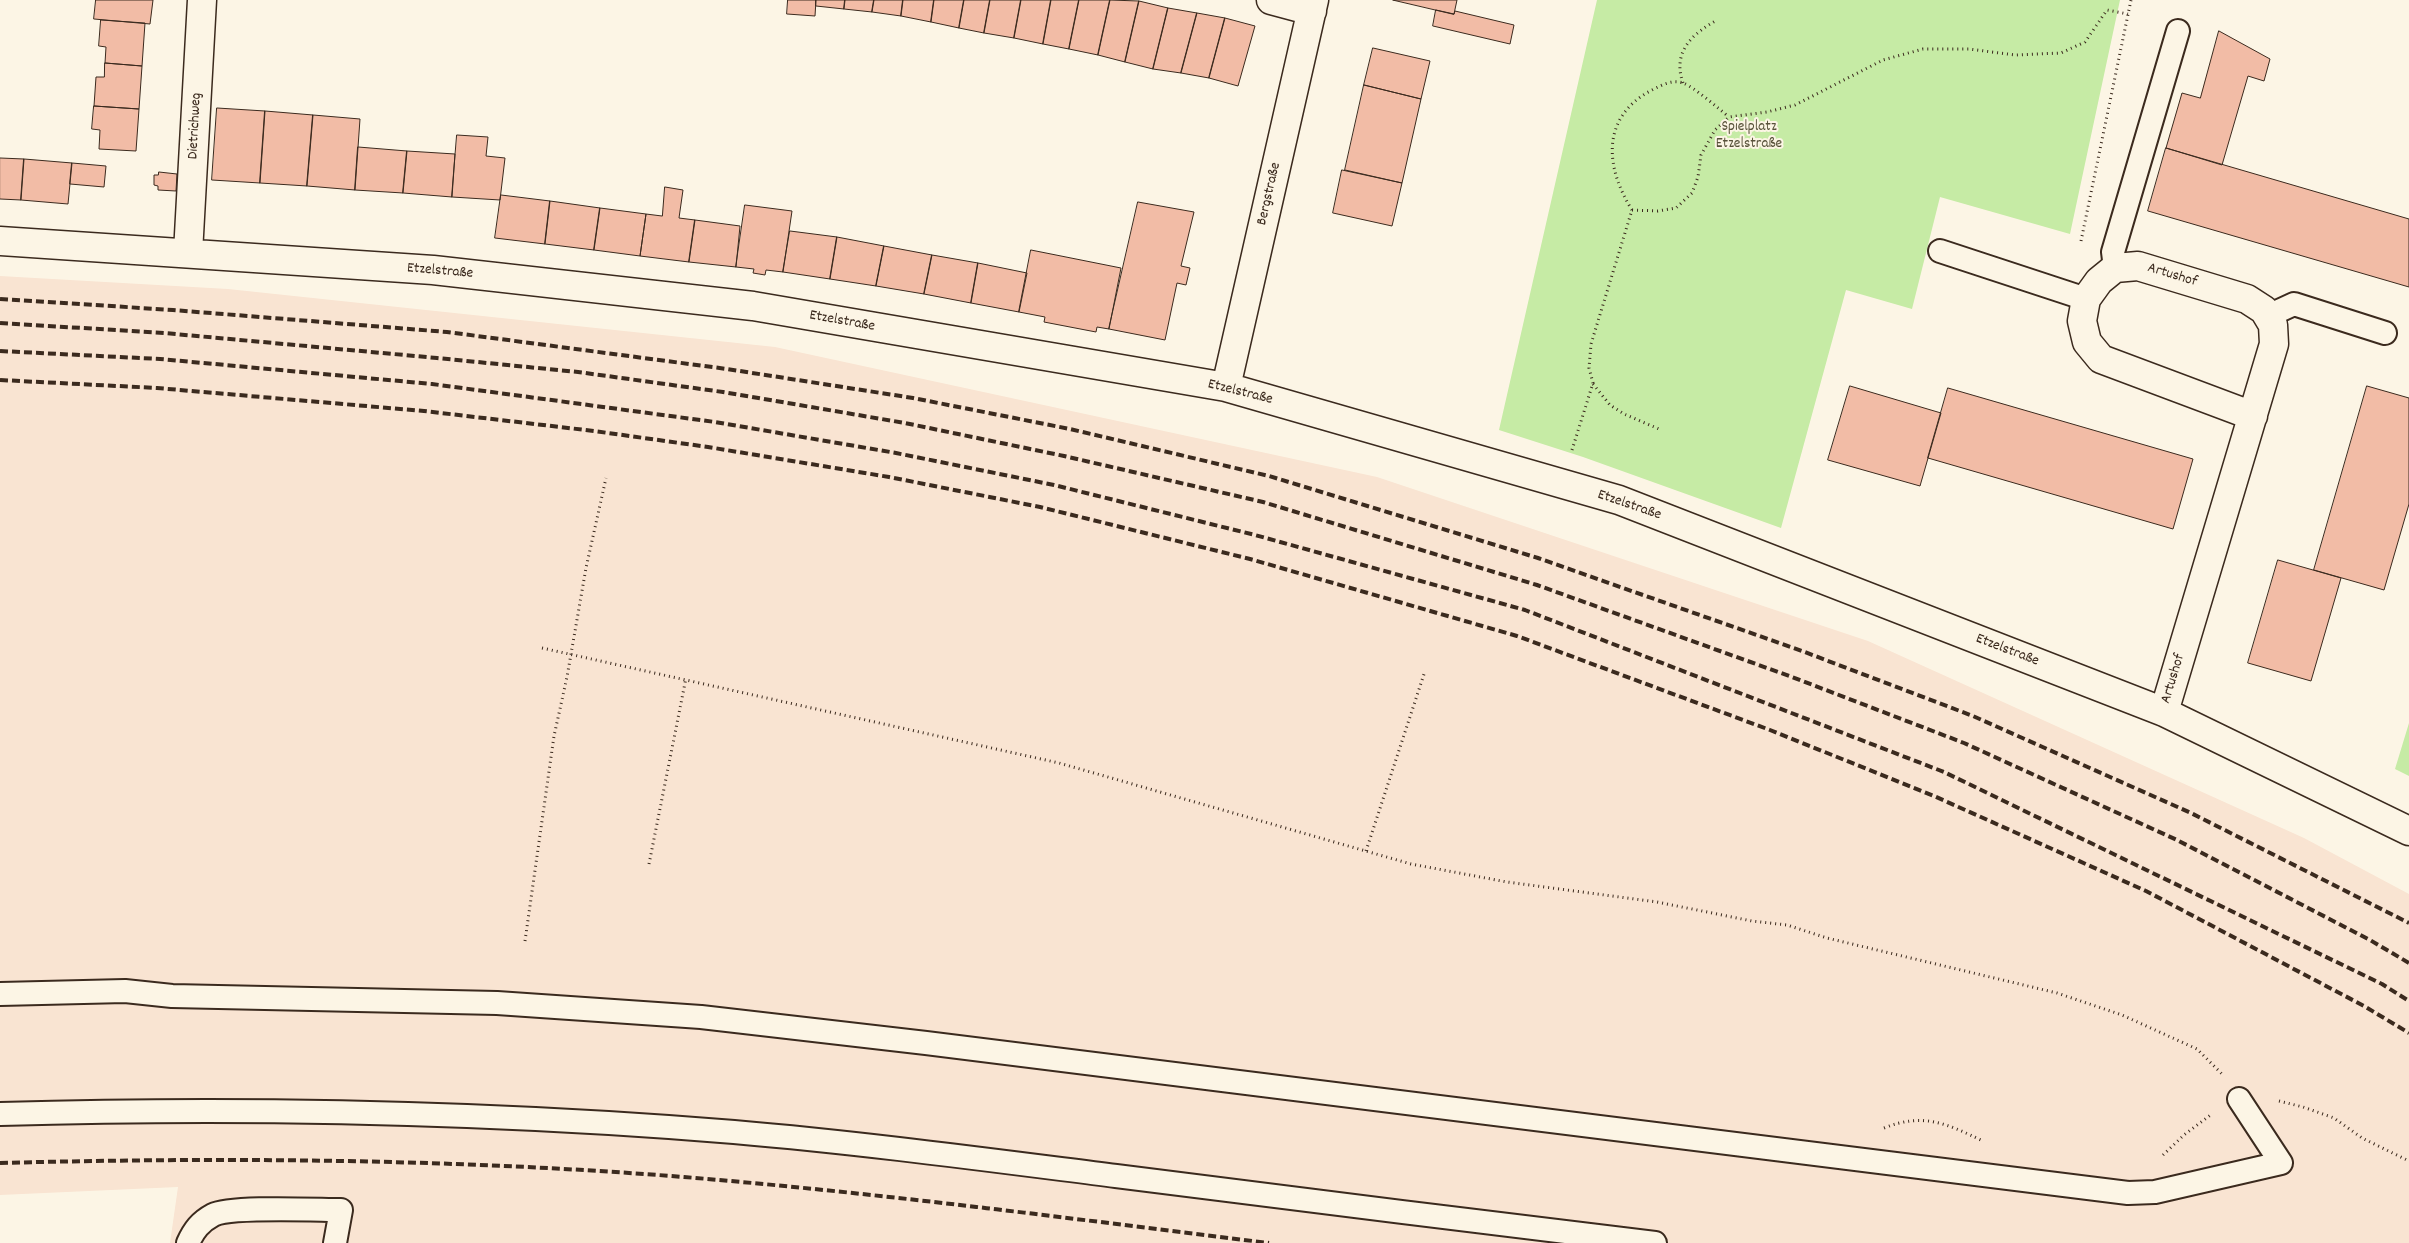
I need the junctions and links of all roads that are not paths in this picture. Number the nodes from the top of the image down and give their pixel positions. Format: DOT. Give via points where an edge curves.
graph roads {
  1 [pos="202,0"];
  2 [pos="1271,0"];
  3 [pos="1313,6"];
  4 [pos="2178,31"];
  5 [pos="0,241"];
  6 [pos="1940,251"];
  7 [pos="188,253"];
  8 [pos="2100,283"];
  9 [pos="2268,316"];
  10 [pos="2385,333"];
  11 [pos="1226,387"];
  12 [pos="2253,416"];
  13 [pos="2164,712"];
  14 [pos="2409,831"];
  15 [pos="0,994"];
  16 [pos="2239,1099"];
  17 [pos="0,1114"];
  18 [pos="188,1243"];
  19 [pos="336,1243"];
  20 [pos="1655,1243"];
  1 -- 7 [label="street, Dietrichweg"];
  2 -- 3 [label="street"];
  3 -- 11 [label="street, Bergstraße"];
  4 -- 8 [label="lane" via="2113,252"];
  5 -- 7 [label="street, Etzelstraße"];
  6 -- 8 [label="lane"];
  7 -- 11 [label="street, Etzelstraße" via="433,270 753,306"];
  8 -- 9 [label="street, Artushof" via="2138,266 2247,299"];
  8 -- 12 [label="street" via="2082,321 2087,342 2101,359"];
  9 -- 10 [label="lane" via="2294,304"];
  9 -- 12 [label="street, Artushof" via="2273,325 2274,344"];
  11 -- 13 [label="street, Etzelstraße" via="1628,504"];
  12 -- 13 [label="street, Artushof"];
  13 -- 14 [label="street, Etzelstraße"];
  15 -- 16 [label="lane" via="125,991 172,996 497,1003 701,1017 2128,1193 2155,1192 2281,1163"];
  17 -- 20 [label="lane" via="238,1110 400,1112 736,1132 930,1151"];
  18 -- 19 [label="lane" via="196,1228 215,1214 341,1210"];
}
